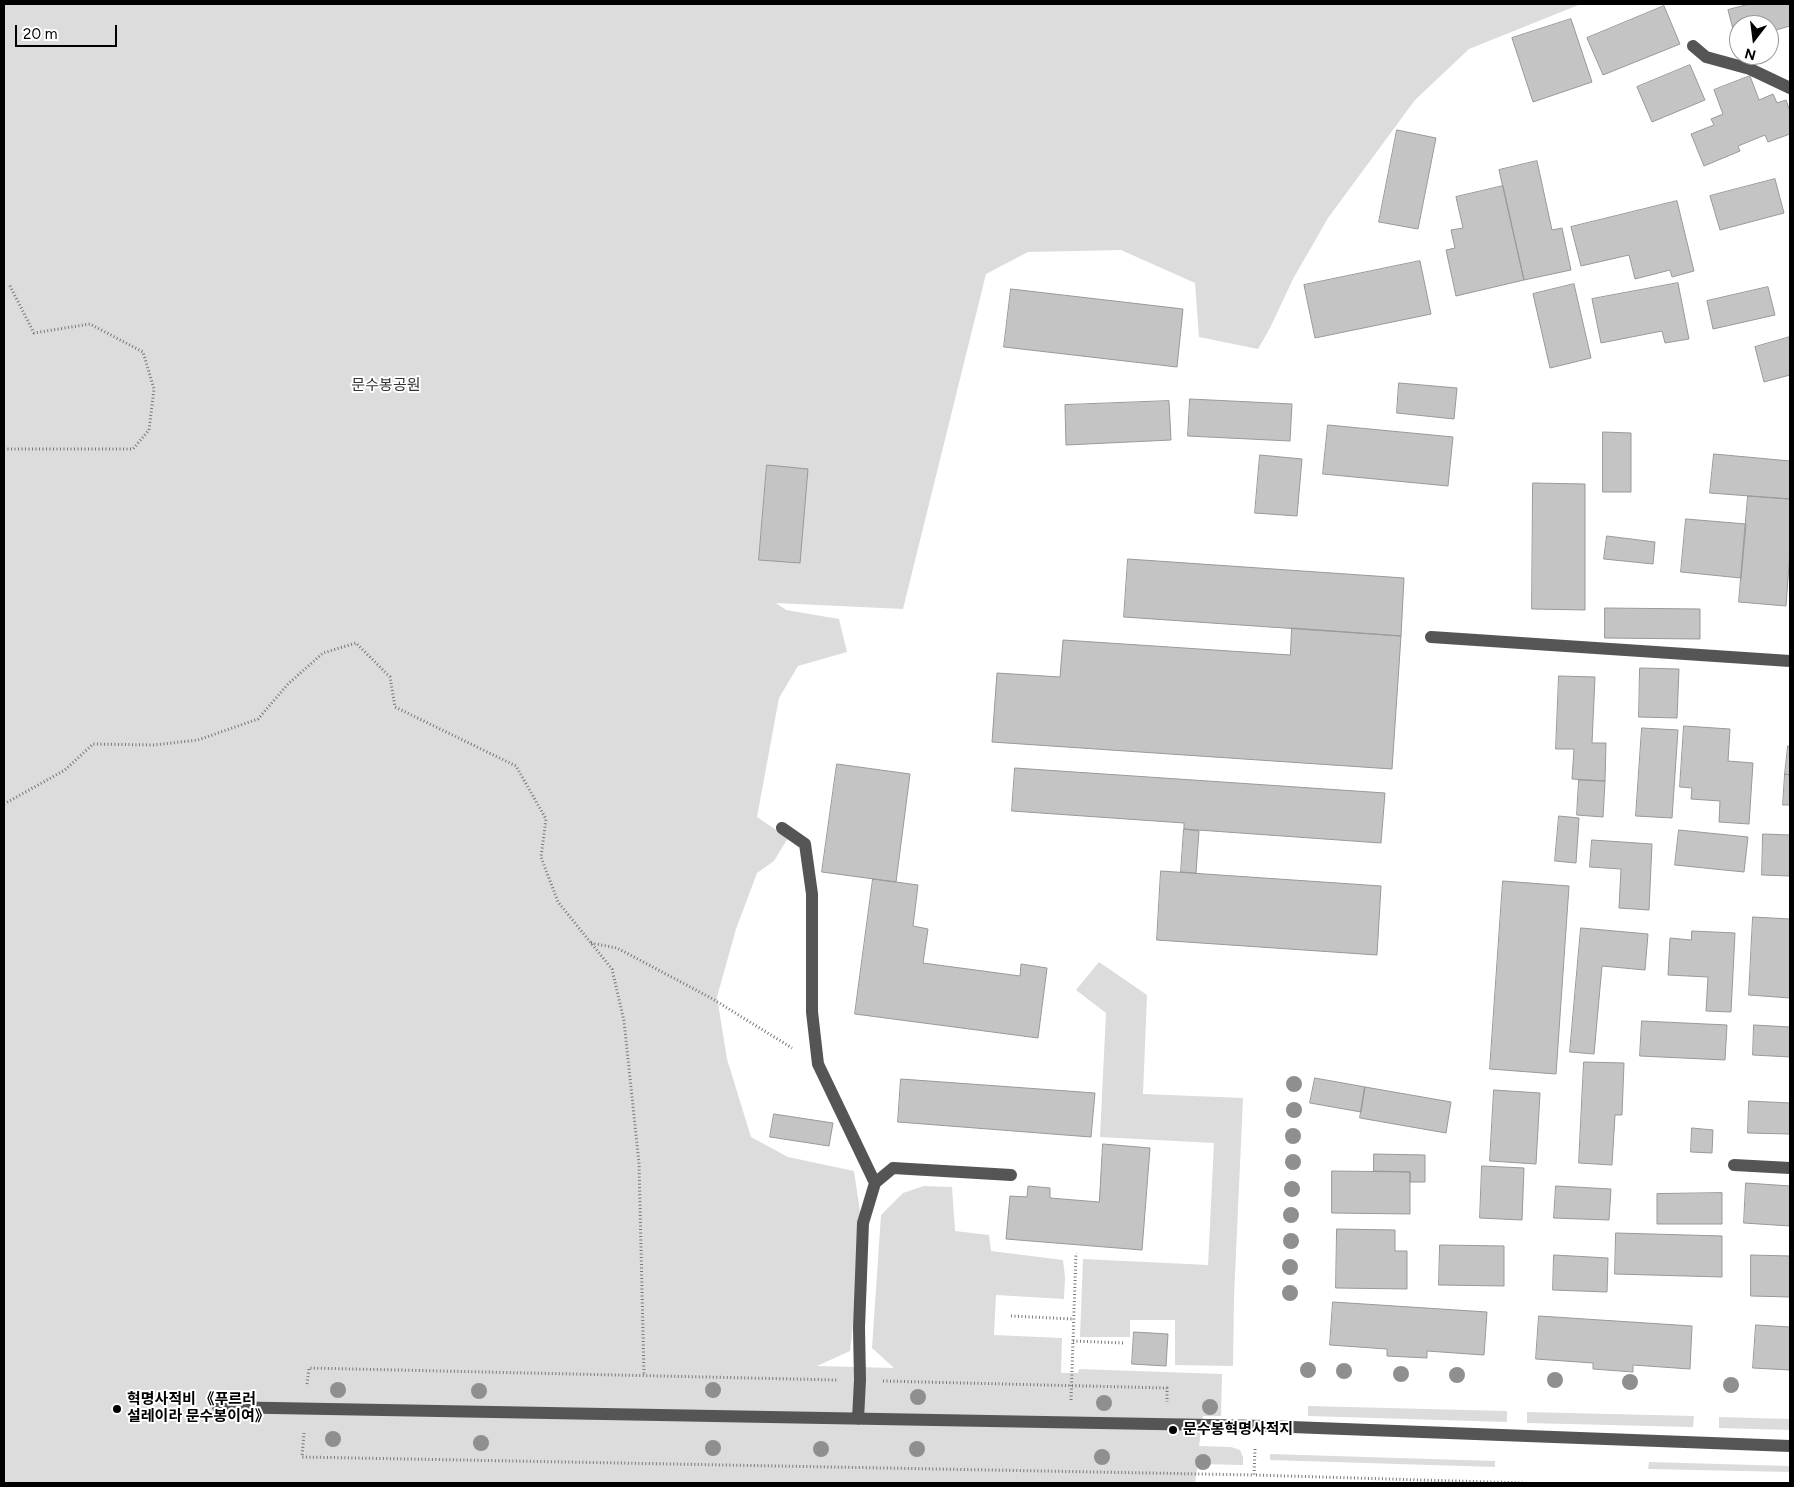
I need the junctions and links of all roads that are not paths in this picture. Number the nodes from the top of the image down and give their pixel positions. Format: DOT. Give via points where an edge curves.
graph roads {
  1 [pos="1693,46"];
  2 [pos="1790,88"];
  3 [pos="1431,637"];
  4 [pos="1790,661"];
  5 [pos="782,828"];
  6 [pos="1734,1165"];
  7 [pos="1790,1168"];
  8 [pos="1012,1175"];
  9 [pos="875,1183"];
  10 [pos="218,1408"];
  11 [pos="858,1419"];
  12 [pos="1790,1446"];
  1 -- 2 [label="street" via="1706,57 1750,69"];
  3 -- 4 [label="street"];
  5 -- 9 [label="street" via="805,844 812,894 812,1012 818,1064"];
  6 -- 7 [label="street"];
  8 -- 9 [label="street" via="893,1168"];
  9 -- 11 [label="street" via="863,1223"];
  10 -- 11 [label="street"];
  11 -- 12 [label="street" via="1265,1426"];
}
